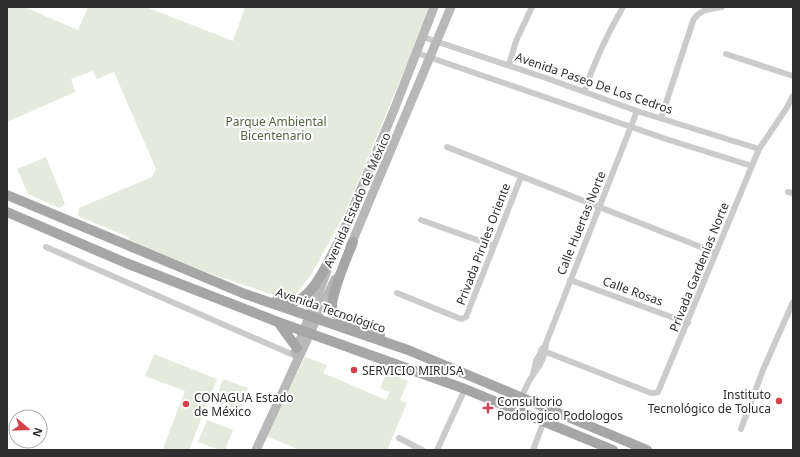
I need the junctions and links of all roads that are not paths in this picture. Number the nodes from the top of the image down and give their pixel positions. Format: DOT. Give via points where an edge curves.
graph roads {
  1 [pos="434,7"];
  2 [pos="451,7"];
  3 [pos="532,7"];
  4 [pos="623,7"];
  5 [pos="722,7"];
  6 [pos="423,37"];
  7 [pos="437,42"];
  8 [pos="416,53"];
  9 [pos="726,54"];
  10 [pos="430,58"];
  11 [pos="509,65"];
  12 [pos="793,76"];
  13 [pos="584,92"];
  14 [pos="793,96"];
  15 [pos="637,110"];
  16 [pos="661,118"];
  17 [pos="632,127"];
  18 [pos="447,147"];
  19 [pos="759,149"];
  20 [pos="752,166"];
  21 [pos="521,177"];
  22 [pos="7,195"];
  23 [pos="599,208"];
  24 [pos="7,212"];
  25 [pos="421,220"];
  26 [pos="339,242"];
  27 [pos="353,242"];
  28 [pos="494,246"];
  29 [pos="46,248"];
  30 [pos="716,253"];
  31 [pos="570,280"];
  32 [pos="397,293"];
  33 [pos="245,294"];
  34 [pos="793,302"];
  35 [pos="312,317"];
  36 [pos="278,322"];
  37 [pos="688,323"];
  38 [pos="307,332"];
  39 [pos="408,350"];
  40 [pos="543,351"];
  41 [pos="297,353"];
  42 [pos="464,389"];
  43 [pos="522,398"];
  44 [pos="516,410"];
  45 [pos="544,421"];
  46 [pos="741,429"];
  47 [pos="399,438"];
  48 [pos="256,450"];
  49 [pos="422,450"];
  50 [pos="436,450"];
  51 [pos="533,450"];
  52 [pos="613,450"];
  53 [pos="647,450"];
  1 -- 6 [label="main road, Avenida Estado de México"];
  2 -- 7 [label="main road, Avenida Estado de México"];
  3 -- 11 [label="street" via="516,41"];
  4 -- 13 [label="street" via="596,59"];
  5 -- 16 [label="street" via="701,11 692,20"];
  6 -- 7 [label="street, Avenida Paseo De Los Cedros"];
  6 -- 8 [label="main road, Avenida Estado de México"];
  7 -- 10 [label="main road, Avenida Estado de México"];
  7 -- 11 [label="street, Avenida Paseo De Los Cedros"];
  8 -- 10 [label="street"];
  8 -- 26 [label="main road, Avenida Estado de México"];
  9 -- 12 [label="street"];
  10 -- 17 [label="street"];
  10 -- 27 [label="main road, Avenida Estado de México"];
  11 -- 13 [label="street, Avenida Paseo De Los Cedros"];
  13 -- 15 [label="street, Avenida Paseo De Los Cedros"];
  14 -- 19 [label="street, Privada Gardenias Norte"];
  15 -- 16 [label="street, Avenida Paseo De Los Cedros"];
  15 -- 17 [label="street, Calle Huertas Norte"];
  16 -- 19 [label="street, Avenida Paseo De Los Cedros"];
  17 -- 20 [label="street"];
  17 -- 23 [label="street, Calle Huertas Norte"];
  18 -- 21 [label="street"];
  19 -- 20 [label="street, Privada Gardenias Norte"];
  20 -- 30 [label="street, Privada Gardenias Norte"];
  21 -- 23 [label="street"];
  21 -- 28 [label="street, Privada Pirules Oriente"];
  22 -- 33 [label="main road, Avenida Tecnológico"];
  23 -- 30 [label="street"];
  23 -- 31 [label="street, Calle Huertas Norte"];
  24 -- 36 [label="main road" via="126,263"];
  25 -- 28 [label="street"];
  26 -- 33 [label="main road" via="315,285 304,297 292,302"];
  26 -- 35 [label="main road, Avenida Estado de México"];
  27 -- 35 [label="main road, Avenida Estado de México"];
  27 -- 39 [label="main road" via="333,296 333,311"];
  28 -- 32 [label="street, Privada Pirules Oriente" via="465,318 461,319"];
  29 -- 41 [label="street"];
  30 -- 37 [label="street, Privada Gardenias Norte"];
  31 -- 37 [label="street, Calle Rosas"];
  31 -- 40 [label="street, Calle Huertas Norte"];
  33 -- 35 [label="main road, Avenida Tecnológico"];
  34 -- 46 [label="street"];
  35 -- 38 [label="main road, Avenida Estado de México"];
  35 -- 39 [label="main road, Avenida Tecnológico"];
  36 -- 38 [label="main road"];
  36 -- 41 [label="main road"];
  37 -- 40 [label="street, Privada Gardenias Norte" via="658,392 651,393"];
  38 -- 41 [label="main road, Avenida Estado de México"];
  38 -- 42 [label="main road"];
  39 -- 43 [label="main road, Avenida Tecnológico"];
  40 -- 43 [label="street, Calle Huertas Norte"];
  41 -- 48 [label="main road, Avenida Estado de México"];
  42 -- 44 [label="main road"];
  42 -- 50 [label="street"];
  43 -- 44 [label="street, Calle Huertas Norte"];
  43 -- 53 [label="main road, Avenida Tecnológico"];
  44 -- 45 [label="main road"];
  45 -- 51 [label="street"];
  45 -- 52 [label="main road"];
  47 -- 49 [label="street"];
}
